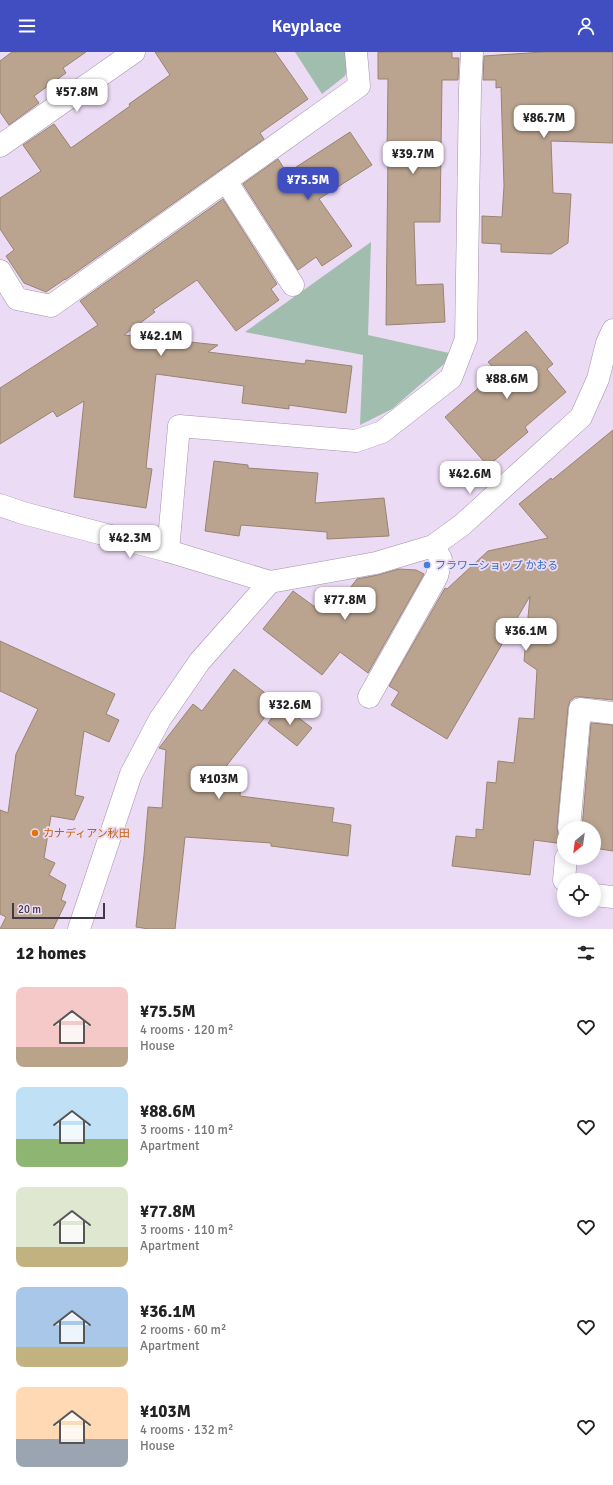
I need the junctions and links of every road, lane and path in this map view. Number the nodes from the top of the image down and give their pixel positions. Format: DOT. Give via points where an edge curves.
graph roads {
  1 [pos="134,52"];
  2 [pos="356,52"];
  3 [pos="472,52"];
  4 [pos="0,146"];
  5 [pos="226,181"];
  6 [pos="0,271"];
  7 [pos="293,285"];
  8 [pos="613,330"];
  9 [pos="0,505"];
  10 [pos="433,546"];
  11 [pos="168,551"];
  12 [pos="270,582"];
  13 [pos="369,697"];
  14 [pos="613,713"];
  15 [pos="570,821"];
  16 [pos="601,895"];
  17 [pos="613,897"];
  18 [pos="79,929"];
  1 -- 4 [label="street"];
  2 -- 5 [label="street" via="359,86"];
  3 -- 11 [label="street" via="466,339 451,378 382,432 356,441 179,426"];
  5 -- 6 [label="street" via="51,306 17,299"];
  5 -- 7 [label="street"];
  8 -- 10 [label="street" via="598,379 581,417 462,525"];
  9 -- 11 [label="street" via="23,514"];
  10 -- 12 [label="street" via="376,563"];
  10 -- 13 [label="street" via="441,559 437,576"];
  11 -- 12 [label="street"];
  12 -- 18 [label="street" via="200,661 160,719 131,774"];
  14 -- 15 [label="street" via="580,709"];
  16 -- 17 [label="street"];
}
